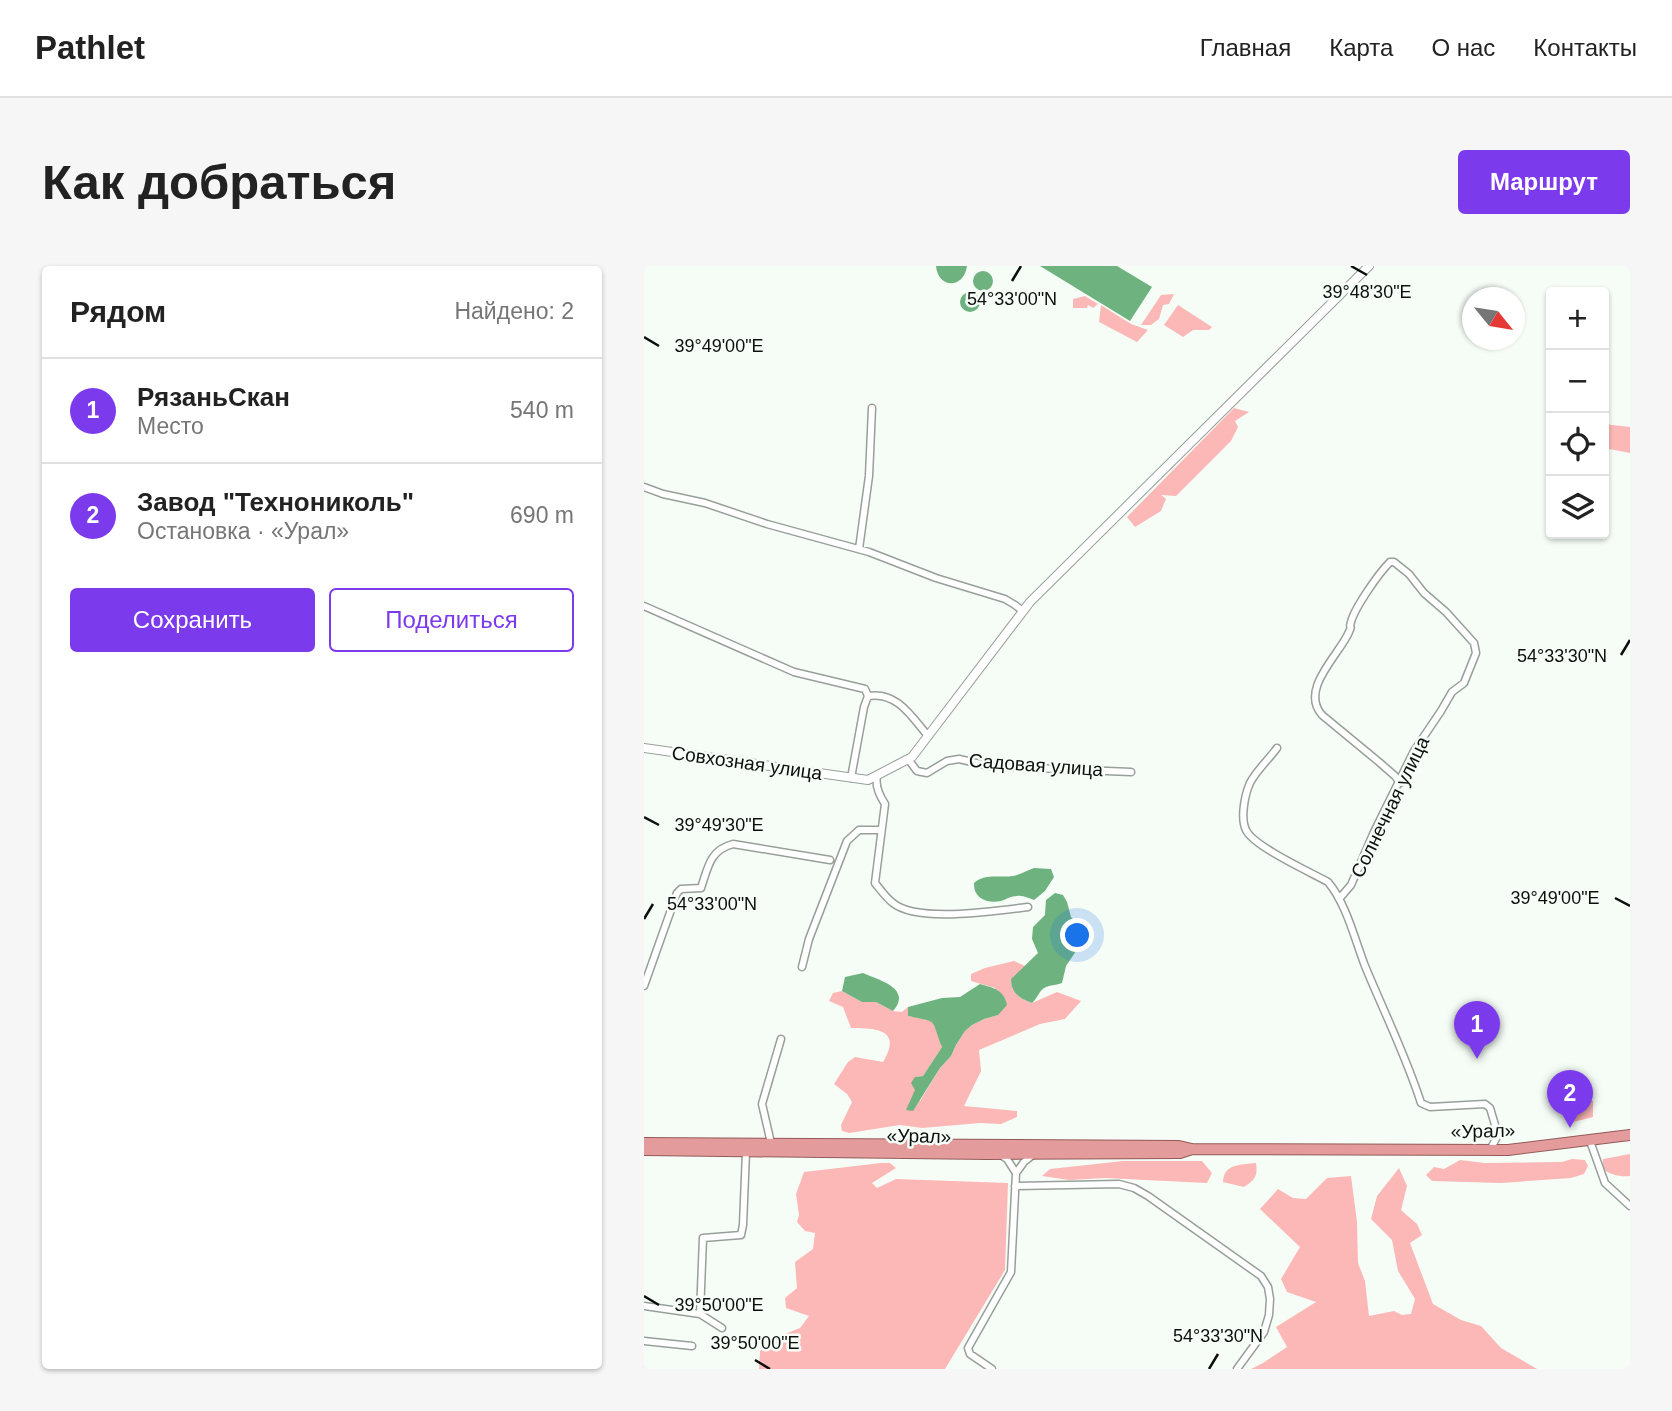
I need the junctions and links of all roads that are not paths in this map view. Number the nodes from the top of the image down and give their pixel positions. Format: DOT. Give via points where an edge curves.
graph roads {
  1 [pos="1369,266"];
  2 [pos="872,408"];
  3 [pos="644,487"];
  4 [pos="859,549"];
  5 [pos="644,606"];
  6 [pos="1023,611"];
  7 [pos="868,696"];
  8 [pos="928,736"];
  9 [pos="644,748"];
  10 [pos="1277,748"];
  11 [pos="908,759"];
  12 [pos="1131,772"];
  13 [pos="877,776"];
  14 [pos="851,778"];
  15 [pos="1400,783"];
  16 [pos="881,830"];
  17 [pos="830,860"];
  18 [pos="1339,899"];
  19 [pos="1028,907"];
  20 [pos="802,967"];
  21 [pos="644,986"];
  22 [pos="781,1039"];
  23 [pos="1630,1135"];
  24 [pos="1590,1141"];
  25 [pos="644,1143"];
  26 [pos="771,1143"];
  27 [pos="1192,1149"];
  28 [pos="644,1150"];
  29 [pos="1490,1150"];
  30 [pos="746,1152"];
  31 [pos="999,1154"];
  32 [pos="1034,1154"];
  33 [pos="1016,1173"];
  34 [pos="1015,1186"];
  35 [pos="1630,1206"];
  36 [pos="644,1306"];
  37 [pos="700,1314"];
  38 [pos="722,1328"];
  39 [pos="644,1341"];
  40 [pos="692,1346"];
  41 [pos="992,1369"];
  42 [pos="1237,1369"];
  1 -- 6 [label="street"];
  2 -- 4 [label="street"];
  3 -- 4 [label="street"];
  4 -- 6 [label="street" via="1004,599"];
  5 -- 7 [label="street" via="794,672 865,689"];
  6 -- 8 [label="street"];
  7 -- 8 [label="street" via="887,697 901,704"];
  7 -- 14 [label="street"];
  8 -- 11 [label="street"];
  9 -- 14 [label="street, Совхозная улица"];
  10 -- 18 [label="street" via="1250,783 1242,813 1246,831 1265,848 1328,882"];
  11 -- 12 [label="street, Садовая улица" via="917,771 927,773 959,759 989,765"];
  11 -- 13 [label="street"];
  13 -- 14 [label="street, Совхозная улица"];
  13 -- 16 [label="street" via="878,794 885,804"];
  15 -- 15 [label="street, Солнечная улица" via="1414,751 1452,692 1464,683 1476,653 1474,643 1446,612 1409,574 1390,562 1357,608 1350,630 1323,670 1316,690 1318,710"];
  15 -- 18 [label="street, Солнечная улица" via="1351,885"];
  16 -- 19 [label="street" via="874,883 894,905 917,913 966,914"];
  16 -- 20 [label="street" via="859,830 847,841"];
  17 -- 21 [label="street" via="723,846 712,857 701,888 681,889 677,894"];
  18 -- 29 [label="street" via="1421,1103 1430,1107 1485,1104 1498,1135"];
  22 -- 26 [label="street" via="762,1104"];
  23 -- 24 [label="highway, «Урал»"];
  24 -- 29 [label="highway, «Урал»"];
  24 -- 35 [label="street" via="1605,1183"];
  25 -- 26 [label="highway, «Урал»"];
  26 -- 27 [label="highway, «Урал»"];
  27 -- 29 [label="highway, «Урал»"];
  27 -- 32 [label="highway, «Урал»" via="1180,1153"];
  28 -- 30 [label="highway, «Урал»"];
  30 -- 31 [label="highway, «Урал»"];
  30 -- 37 [label="street" via="741,1235 703,1238"];
  31 -- 32 [label="highway, «Урал»"];
  31 -- 33 [label="street"];
  32 -- 33 [label="street"];
  33 -- 34 [label="street"];
  34 -- 41 [label="street" via="1011,1272 968,1348"];
  34 -- 42 [label="street" via="1119,1184 1135,1188 1261,1276 1270,1299 1264,1332"];
  36 -- 37 [label="street"];
  37 -- 38 [label="street"];
  39 -- 40 [label="street"];
}
